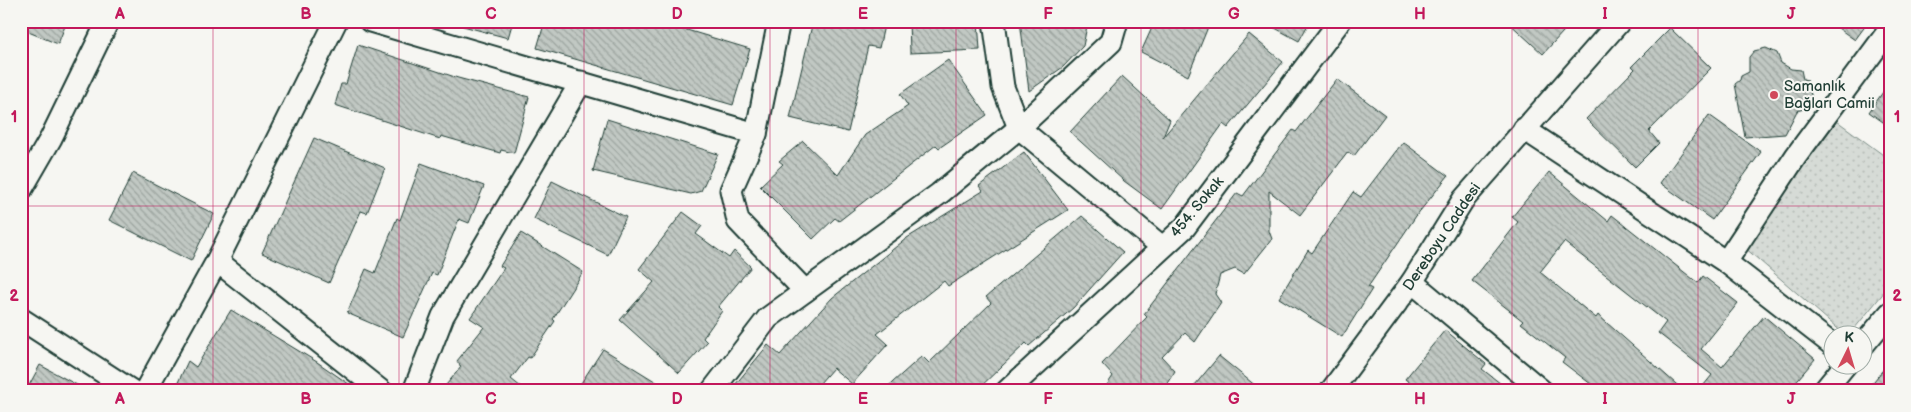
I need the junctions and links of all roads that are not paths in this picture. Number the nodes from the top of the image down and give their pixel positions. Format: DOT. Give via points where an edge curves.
graph roads {
  1 [pos="108,21"];
  2 [pos="336,21"];
  3 [pos="370,21"];
  4 [pos="779,21"];
  5 [pos="994,21"];
  6 [pos="1117,21"];
  7 [pos="1340,21"];
  8 [pos="1620,21"];
  9 [pos="1890,29"];
  10 [pos="582,82"];
  11 [pos="1019,128"];
  12 [pos="1524,129"];
  13 [pos="756,134"];
  14 [pos="21,190"];
  15 [pos="1162,247"];
  16 [pos="217,261"];
  17 [pos="1726,262"];
  18 [pos="1412,282"];
  19 [pos="805,291"];
  20 [pos="1890,313"];
  21 [pos="21,319"];
  22 [pos="1874,332"];
  23 [pos="1824,338"];
  24 [pos="1838,374"];
  25 [pos="132,391"];
  26 [pos="145,391"];
  27 [pos="381,391"];
  28 [pos="414,391"];
  29 [pos="712,391"];
  30 [pos="1007,391"];
  31 [pos="1331,391"];
  32 [pos="1542,391"];
  33 [pos="1824,391"];
  1 -- 14 [label="street" via="51,138"];
  2 -- 16 [label="street"];
  3 -- 10 [label="street"];
  4 -- 13 [label="street"];
  5 -- 11 [label="street" via="1003,87"];
  6 -- 11 [label="street" via="1111,42"];
  7 -- 15 [label="street, 454. Sokak" via="1184,227"];
  8 -- 12 [label="street, Dereboyu Caddesi"];
  9 -- 17 [label="street" via="1796,156"];
  10 -- 13 [label="street"];
  10 -- 28 [label="street" via="443,316"];
  11 -- 15 [label="street"];
  11 -- 19 [label="street" via="939,194"];
  12 -- 17 [label="street"];
  12 -- 18 [label="street, Dereboyu Caddesi" via="1463,200"];
  13 -- 19 [label="street" via="731,190 738,221"];
  15 -- 30 [label="street, 454. Sokak"];
  16 -- 26 [label="street"];
  16 -- 27 [label="street"];
  17 -- 23 [label="street"];
  18 -- 31 [label="street, Dereboyu Caddesi"];
  18 -- 32 [label="street"];
  19 -- 29 [label="street" via="768,318"];
  20 -- 22 [label="street"];
  21 -- 25 [label="street"];
  24 -- 33 [label="street"];
}
